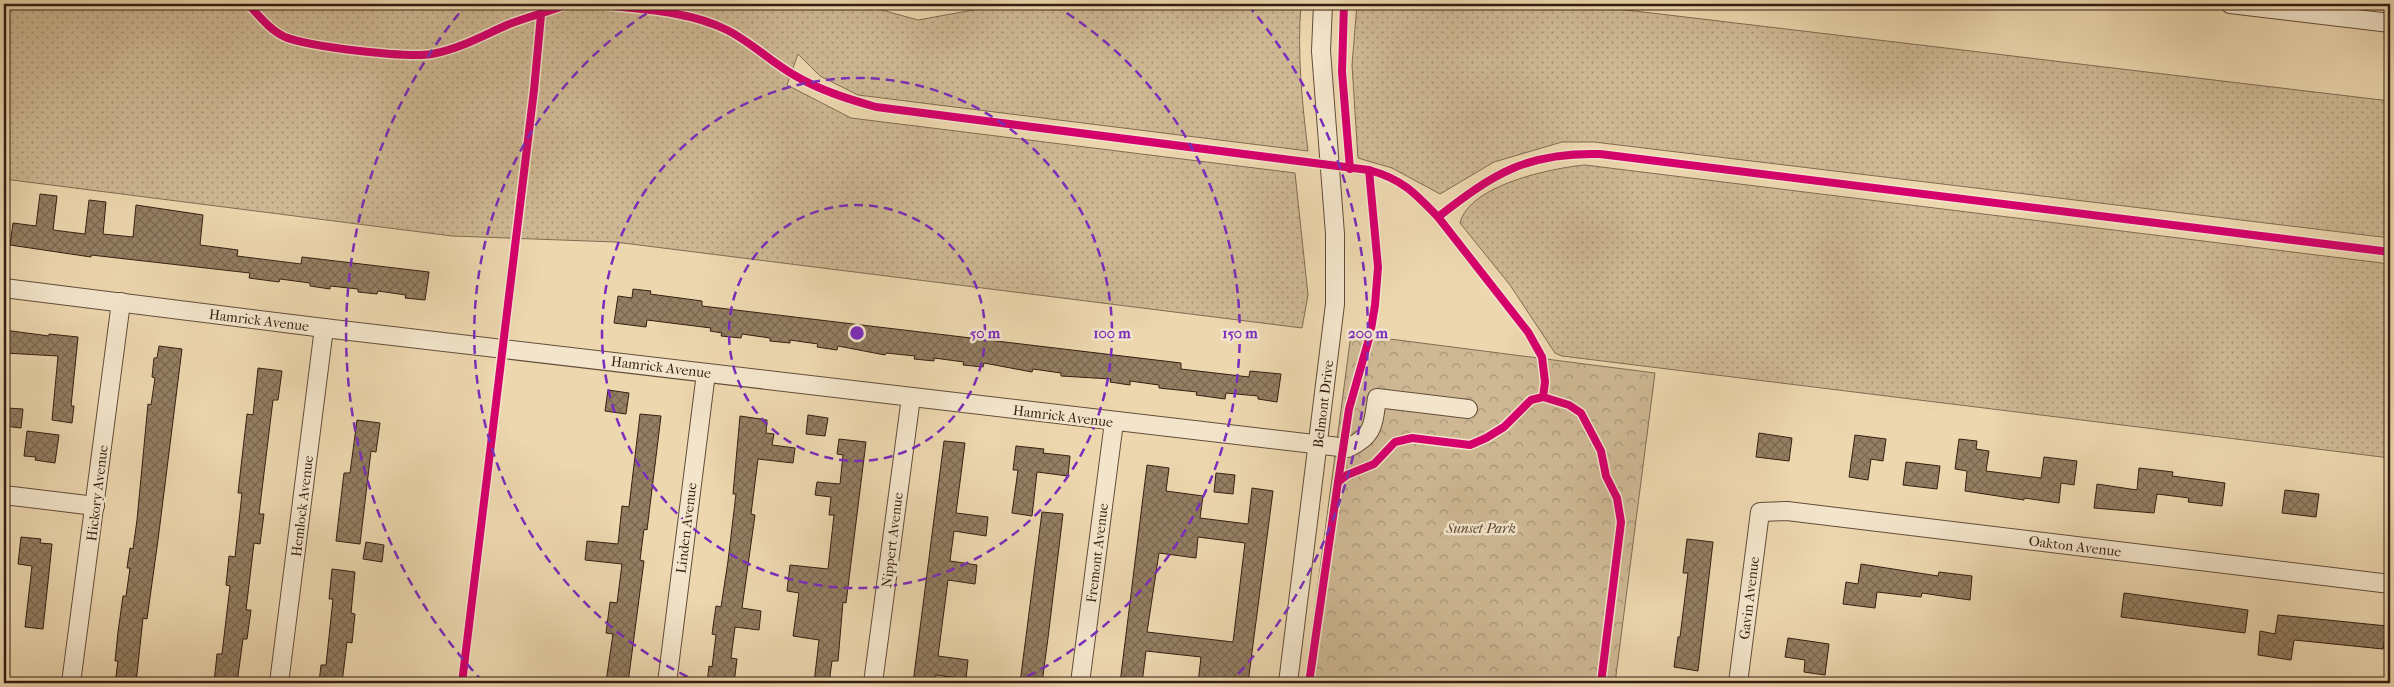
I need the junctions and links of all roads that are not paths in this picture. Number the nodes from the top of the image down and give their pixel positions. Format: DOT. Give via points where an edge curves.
graph roads {
  1 [pos="1323,4"];
  2 [pos="2230,4"];
  3 [pos="2390,23"];
  4 [pos="4,288"];
  5 [pos="121,302"];
  6 [pos="324,328"];
  7 [pos="706,373"];
  8 [pos="911,397"];
  9 [pos="1468,409"];
  10 [pos="1114,422"];
  11 [pos="1318,445"];
  12 [pos="4,495"];
  13 [pos="95,506"];
  14 [pos="1760,512"];
  15 [pos="2390,584"];
  16 [pos="71,683"];
  17 [pos="279,683"];
  18 [pos="667,683"];
  19 [pos="873,683"];
  20 [pos="1080,683"];
  21 [pos="1288,683"];
  22 [pos="1738,683"];
  1 -- 11 [label="street, Belmont Drive" via="1320,51 1336,268 1335,304"];
  2 -- 3 [label="street"];
  4 -- 5 [label="street, Hamrick Avenue"];
  5 -- 6 [label="street, Hamrick Avenue"];
  5 -- 13 [label="street, Hickory Avenue"];
  6 -- 7 [label="street, Hamrick Avenue"];
  6 -- 17 [label="street, Hemlock Avenue"];
  7 -- 8 [label="street, Hamrick Avenue"];
  7 -- 18 [label="street, Linden Avenue"];
  8 -- 10 [label="street, Hamrick Avenue"];
  8 -- 19 [label="street, Nippert Avenue"];
  9 -- 11 [label="street, Hamrick Avenue" via="1377,398 1372,426 1362,442 1348,448"];
  10 -- 11 [label="street, Hamrick Avenue"];
  10 -- 20 [label="street, Fremont Avenue"];
  11 -- 21 [label="street, Belmont Drive"];
  12 -- 13 [label="street"];
  13 -- 16 [label="street, Hickory Avenue"];
  14 -- 15 [label="street, Oakton Avenue" via="1797,512"];
  14 -- 22 [label="street, Gavin Avenue"];
}
